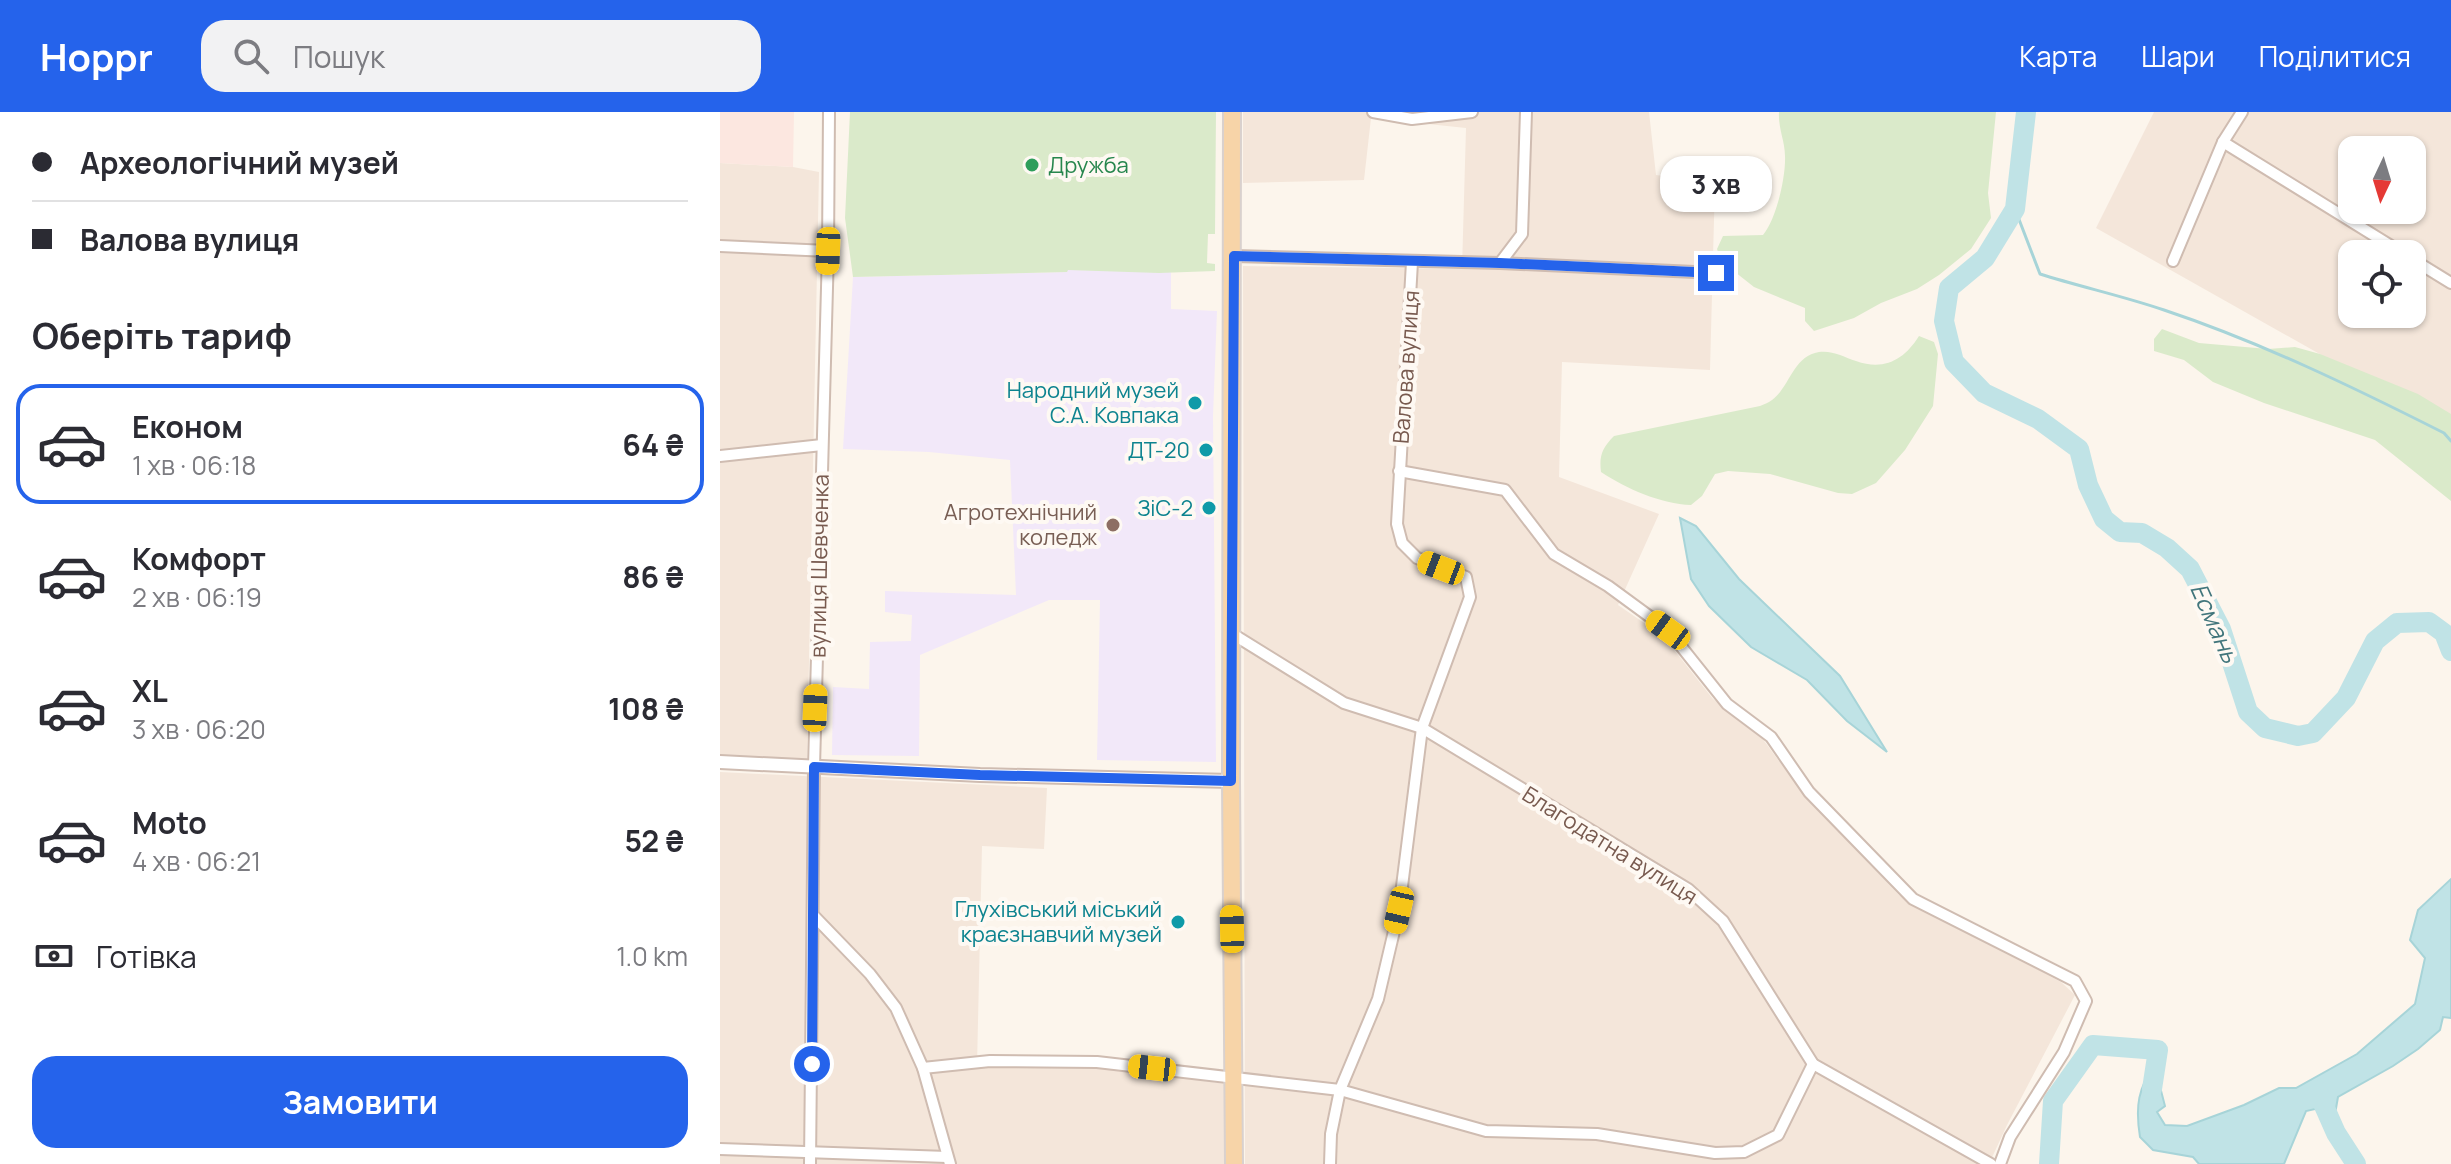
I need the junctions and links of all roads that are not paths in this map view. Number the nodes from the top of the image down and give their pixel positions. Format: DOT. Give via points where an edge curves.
graph roads {
  1 [pos="829,112"];
  2 [pos="1232,112"];
  3 [pos="1373,112"];
  4 [pos="1472,112"];
  5 [pos="1526,112"];
  6 [pos="2242,112"];
  7 [pos="2223,142"];
  8 [pos="2381,240"];
  9 [pos="720,246"];
  10 [pos="828,251"];
  11 [pos="1234,256"];
  12 [pos="2173,261"];
  13 [pos="1412,262"];
  14 [pos="1500,263"];
  15 [pos="2426,268"];
  16 [pos="1716,273"];
  17 [pos="2451,283"];
  18 [pos="822,445"];
  19 [pos="720,456"];
  20 [pos="1399,471"];
  21 [pos="1231,633"];
  22 [pos="1422,728"];
  23 [pos="720,762"];
  24 [pos="814,767"];
  25 [pos="1231,781"];
  26 [pos="814,916"];
  27 [pos="1813,1064"];
  28 [pos="923,1068"];
  29 [pos="1234,1077"];
  30 [pos="1340,1090"];
  31 [pos="720,1149"];
  32 [pos="810,1152"];
  33 [pos="949,1160"];
  34 [pos="810,1164"];
  35 [pos="1234,1164"];
  36 [pos="1330,1164"];
  37 [pos="1991,1164"];
  38 [pos="2000,1164"];
  1 -- 10 [label="street, вулиця Шевченка"];
  2 -- 11 [label="main road"];
  3 -- 4 [label="street" via="1412,119"];
  5 -- 14 [label="street" via="1522,234"];
  6 -- 7 [label="street"];
  7 -- 8 [label="street"];
  7 -- 12 [label="street"];
  9 -- 10 [label="street"];
  10 -- 18 [label="street, вулиця Шевченка"];
  11 -- 13 [label="street, Валова вулиця"];
  11 -- 21 [label="main road"];
  13 -- 14 [label="street, Валова вулиця"];
  13 -- 20 [label="street, Валова вулиця"];
  14 -- 16 [label="street, Валова вулиця"];
  15 -- 17 [label="street"];
  18 -- 19 [label="street"];
  18 -- 24 [label="street, вулиця Шевченка"];
  20 -- 22 [label="street" via="1397,524 1402,543 1417,558 1466,577 1470,597"];
  20 -- 38 [label="street" via="1505,490 1554,554 1668,630 1727,704 1771,737 1809,792 1913,899 2075,981 2086,1001 2064,1052 2010,1137"];
  21 -- 22 [label="street, Благодатна вулиця" via="1344,703"];
  21 -- 25 [label="main road"];
  22 -- 27 [label="street, Благодатна вулиця" via="1688,889 1723,921"];
  22 -- 30 [label="street" via="1399,910 1378,999"];
  23 -- 24 [label="street"];
  24 -- 25 [label="street"];
  24 -- 26 [label="street, вулиця Шевченка"];
  25 -- 29 [label="main road"];
  26 -- 28 [label="street" via="896,1008"];
  26 -- 32 [label="street, вулиця Шевченка"];
  27 -- 30 [label="street" via="1778,1135 1744,1152 1715,1153 1597,1134 1486,1131"];
  27 -- 37 [label="street, Благодатна вулиця"];
  28 -- 29 [label="street" via="990,1061 1097,1062"];
  28 -- 33 [label="street"];
  29 -- 30 [label="street"];
  29 -- 35 [label="main road"];
  30 -- 36 [label="street"];
  31 -- 32 [label="street"];
  32 -- 33 [label="street"];
  32 -- 34 [label="street, вулиця Шевченка"];
}
